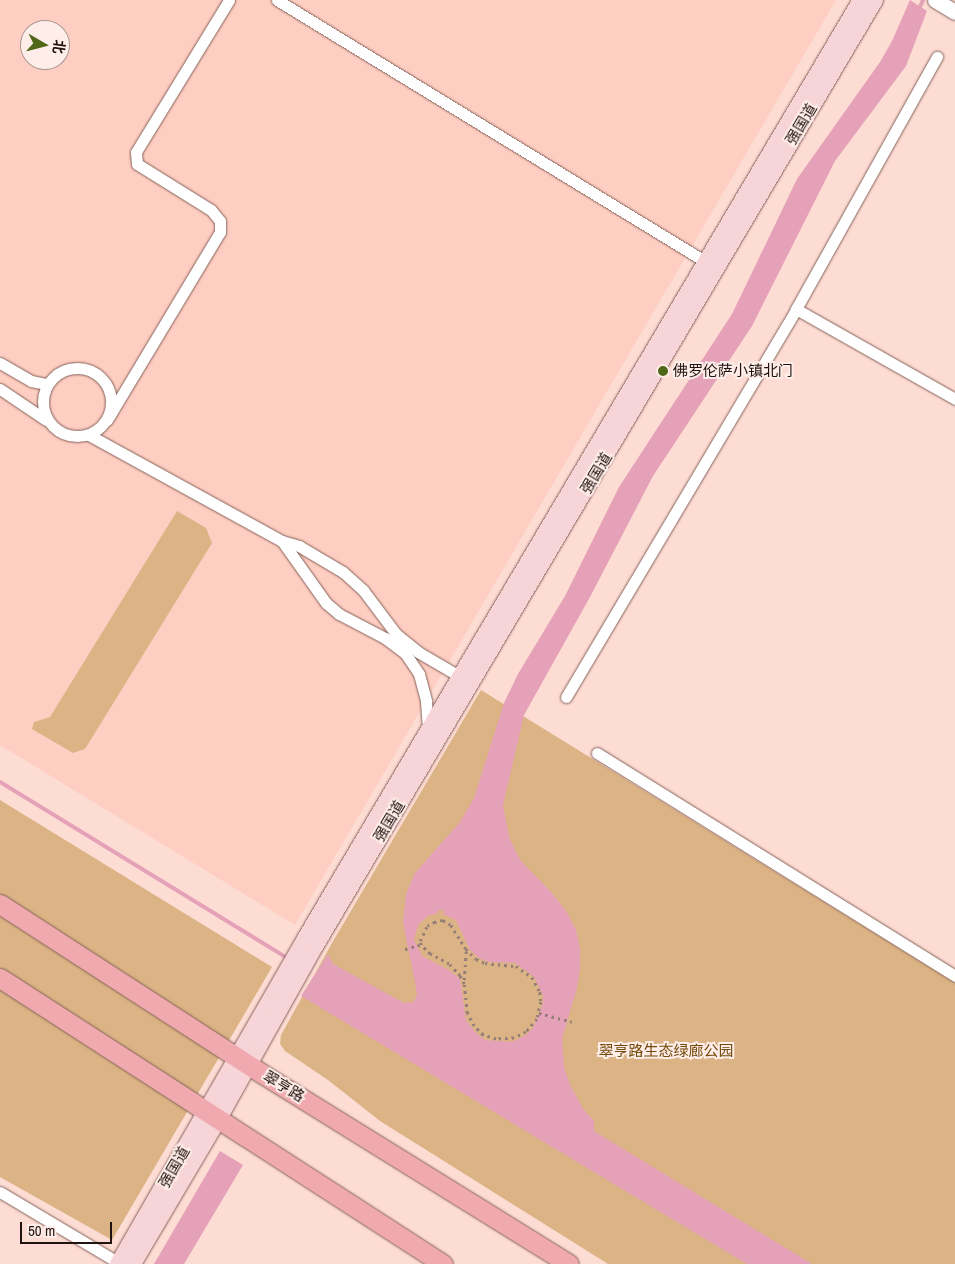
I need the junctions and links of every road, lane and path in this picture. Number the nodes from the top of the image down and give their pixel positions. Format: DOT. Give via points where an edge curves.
graph roads {
  1 [pos="229,0"];
  2 [pos="277,0"];
  3 [pos="861,0"];
  4 [pos="875,0"];
  5 [pos="936,1"];
  6 [pos="955,12"];
  7 [pos="937,57"];
  8 [pos="711,265"];
  9 [pos="796,309"];
  10 [pos="0,363"];
  11 [pos="47,384"];
  12 [pos="0,389"];
  13 [pos="955,400"];
  14 [pos="107,420"];
  15 [pos="47,421"];
  16 [pos="89,435"];
  17 [pos="282,541"];
  18 [pos="466,680"];
  19 [pos="566,697"];
  20 [pos="428,730"];
  21 [pos="597,754"];
  22 [pos="0,904"];
  23 [pos="311,941"];
  24 [pos="419,945"];
  25 [pos="466,948"];
  26 [pos="405,949"];
  27 [pos="955,976"];
  28 [pos="0,978"];
  29 [pos="464,984"];
  30 [pos="539,1014"];
  31 [pos="570,1021"];
  32 [pos="249,1065"];
  33 [pos="217,1120"];
  34 [pos="0,1192"];
  35 [pos="123,1264"];
  36 [pos="443,1264"];
  37 [pos="569,1264"];
  1 -- 14 [label="street" via="136,152 137,164 211,210 220,220 220,232"];
  2 -- 8 [label="street"];
  3 -- 8 [label="main road, 强国道"];
  4 -- 8 [label="main road, 强国道"];
  5 -- 6 [label="street"];
  7 -- 9 [label="street"];
  8 -- 18 [label="main road, 强国道"];
  9 -- 13 [label="street"];
  9 -- 19 [label="street"];
  10 -- 11 [label="street" via="31,381"];
  11 -- 14 [label="street" via="60,372 74,368 96,373 108,387 112,402"];
  11 -- 15 [label="street" via="42,402"];
  12 -- 15 [label="street"];
  14 -- 16 [label="street"];
  15 -- 16 [label="street" via="67,436"];
  16 -- 17 [label="street"];
  17 -- 18 [label="street" via="299,546 343,572 362,590 396,634 418,652"];
  17 -- 20 [label="street" via="326,603 405,653 419,674 426,701"];
  18 -- 20 [label="main road, 强国道"];
  18 -- 23 [label="main road, 强国道"];
  20 -- 23 [label="main road, 强国道"];
  21 -- 27 [label="street"];
  22 -- 32 [label="main road, 翠亨路"];
  23 -- 32 [label="main road, 强国道" via="280,995"];
  24 -- 25 [label="path" via="427,926 443,920 451,925"];
  24 -- 26 [label="path"];
  24 -- 29 [label="path" via="453,967"];
  25 -- 29 [label="path"];
  25 -- 30 [label="path" via="480,961 516,966 532,977 541,997"];
  28 -- 33 [label="main road"];
  29 -- 30 [label="path" via="465,1006 470,1020 478,1031 490,1038 502,1040 518,1036 530,1029"];
  30 -- 31 [label="path"];
  32 -- 33 [label="main road, 强国道"];
  32 -- 37 [label="main road, 翠亨路"];
  33 -- 35 [label="main road, 强国道"];
  33 -- 36 [label="main road"];
  34 -- 35 [label="street"];
}
